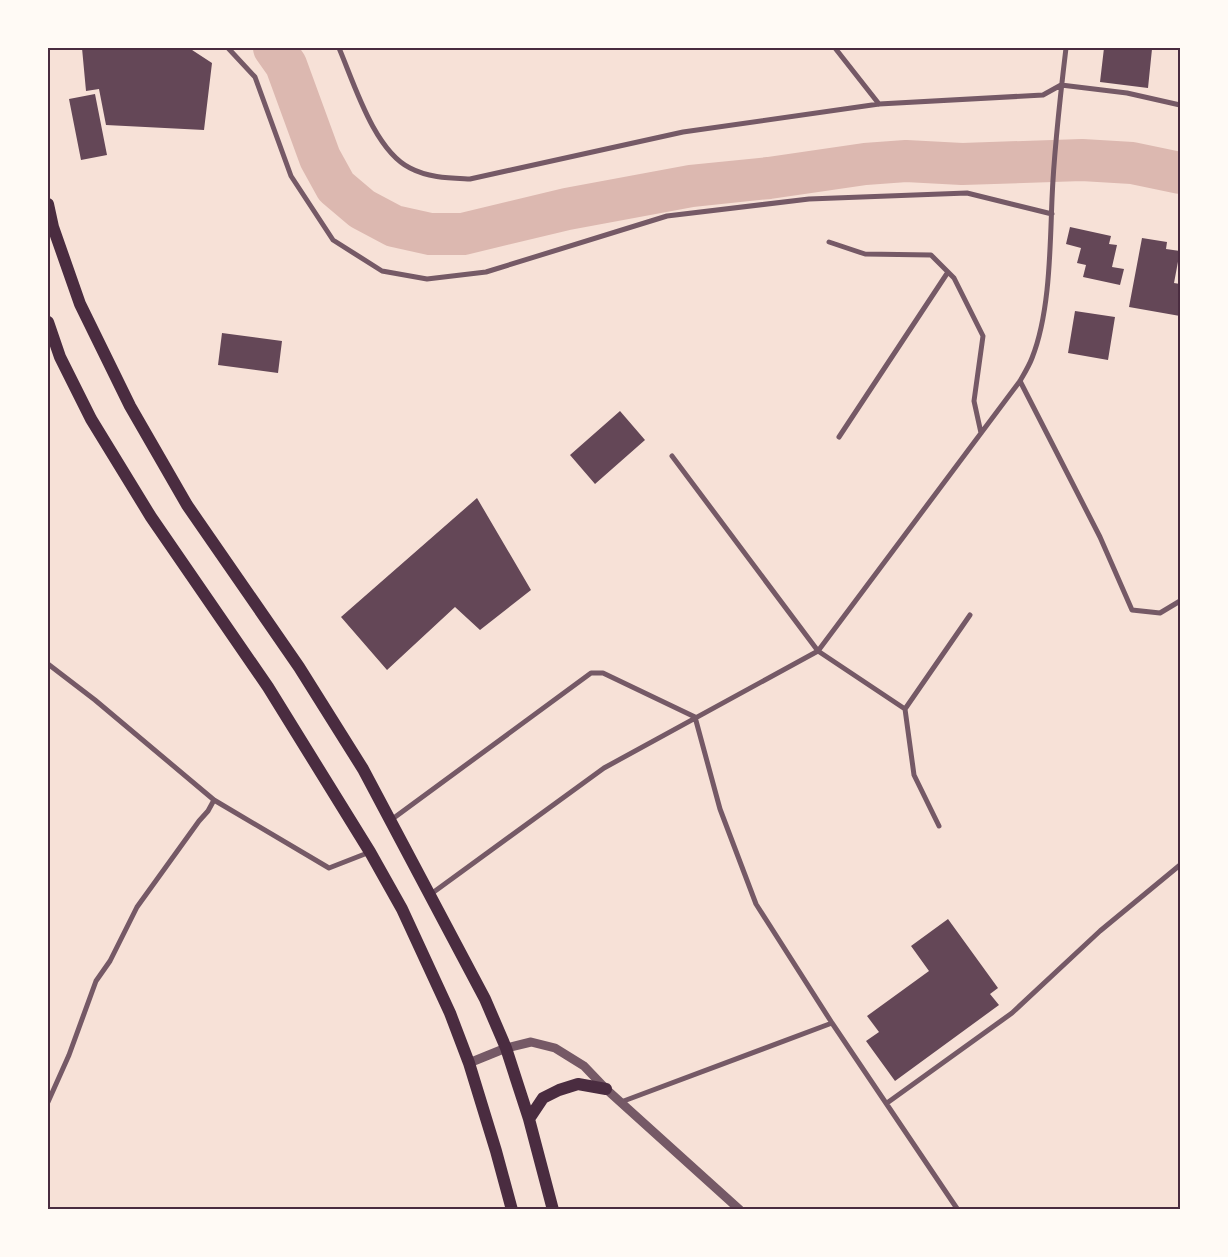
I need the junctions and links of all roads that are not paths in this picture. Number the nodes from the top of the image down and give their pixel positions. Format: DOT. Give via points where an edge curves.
graph roads {
  1 [pos="228,48"];
  2 [pos="339,48"];
  3 [pos="835,48"];
  4 [pos="1066,48"];
  5 [pos="1061,85"];
  6 [pos="879,104"];
  7 [pos="1180,105"];
  8 [pos="48,204"];
  9 [pos="1052,214"];
  10 [pos="828,242"];
  11 [pos="948,272"];
  12 [pos="48,322"];
  13 [pos="1020,381"];
  14 [pos="981,433"];
  15 [pos="839,437"];
  16 [pos="672,456"];
  17 [pos="1180,601"];
  18 [pos="970,615"];
  19 [pos="818,651"];
  20 [pos="48,664"];
  21 [pos="905,709"];
  22 [pos="695,717"];
  23 [pos="214,800"];
  24 [pos="391,820"];
  25 [pos="939,826"];
  26 [pos="370,852"];
  27 [pos="1180,865"];
  28 [pos="431,894"];
  29 [pos="832,1023"];
  30 [pos="506,1048"];
  31 [pos="469,1063"];
  32 [pos="606,1089"];
  33 [pos="48,1102"];
  34 [pos="620,1102"];
  35 [pos="887,1103"];
  36 [pos="529,1119"];
  37 [pos="512,1210"];
  38 [pos="553,1210"];
  39 [pos="740,1210"];
  40 [pos="958,1210"];
  1 -- 9 [label="street" via="255,77 291,176 333,240 382,271 427,279 486,272 667,216 809,199 967,193"];
  2 -- 6 [label="street" via="372,126 389,152 410,168 436,177 470,179 682,132"];
  3 -- 6 [label="street"];
  4 -- 5 [label="street"];
  5 -- 6 [label="street" via="1043,96"];
  5 -- 7 [label="street" via="1128,92"];
  5 -- 9 [label="street"];
  8 -- 24 [label="main road" via="80,304 130,406 187,505 299,667"];
  9 -- 13 [label="street" via="1040,333"];
  10 -- 11 [label="street" via="865,254 931,255"];
  11 -- 14 [label="street" via="983,336 974,401"];
  11 -- 15 [label="street"];
  12 -- 26 [label="main road" via="60,357 91,419 150,517 268,687"];
  13 -- 14 [label="street"];
  13 -- 17 [label="street" via="1100,537 1132,610 1160,613"];
  14 -- 19 [label="street"];
  16 -- 19 [label="street"];
  18 -- 21 [label="street"];
  19 -- 21 [label="street"];
  19 -- 22 [label="street"];
  20 -- 23 [label="street"];
  21 -- 25 [label="street" via="914,775"];
  22 -- 24 [label="street" via="603,673 592,673"];
  22 -- 28 [label="street" via="604,768"];
  22 -- 29 [label="street" via="720,809 756,904"];
  23 -- 26 [label="street" via="329,868"];
  23 -- 33 [label="street" via="137,907 96,981"];
  24 -- 28 [label="main road"];
  26 -- 31 [label="main road" via="402,909 450,1013"];
  27 -- 35 [label="street" via="1100,931 1012,1013"];
  28 -- 30 [label="main road" via="486,999"];
  29 -- 34 [label="street"];
  29 -- 35 [label="street"];
  30 -- 31 [label="street"];
  30 -- 32 [label="street" via="531,1042 555,1048 584,1066"];
  30 -- 36 [label="main road"];
  31 -- 37 [label="main road"];
  32 -- 34 [label="street"];
  32 -- 36 [label="main road" via="578,1084 559,1090 543,1098"];
  34 -- 39 [label="street"];
  35 -- 40 [label="street"];
  36 -- 38 [label="main road"];
}
